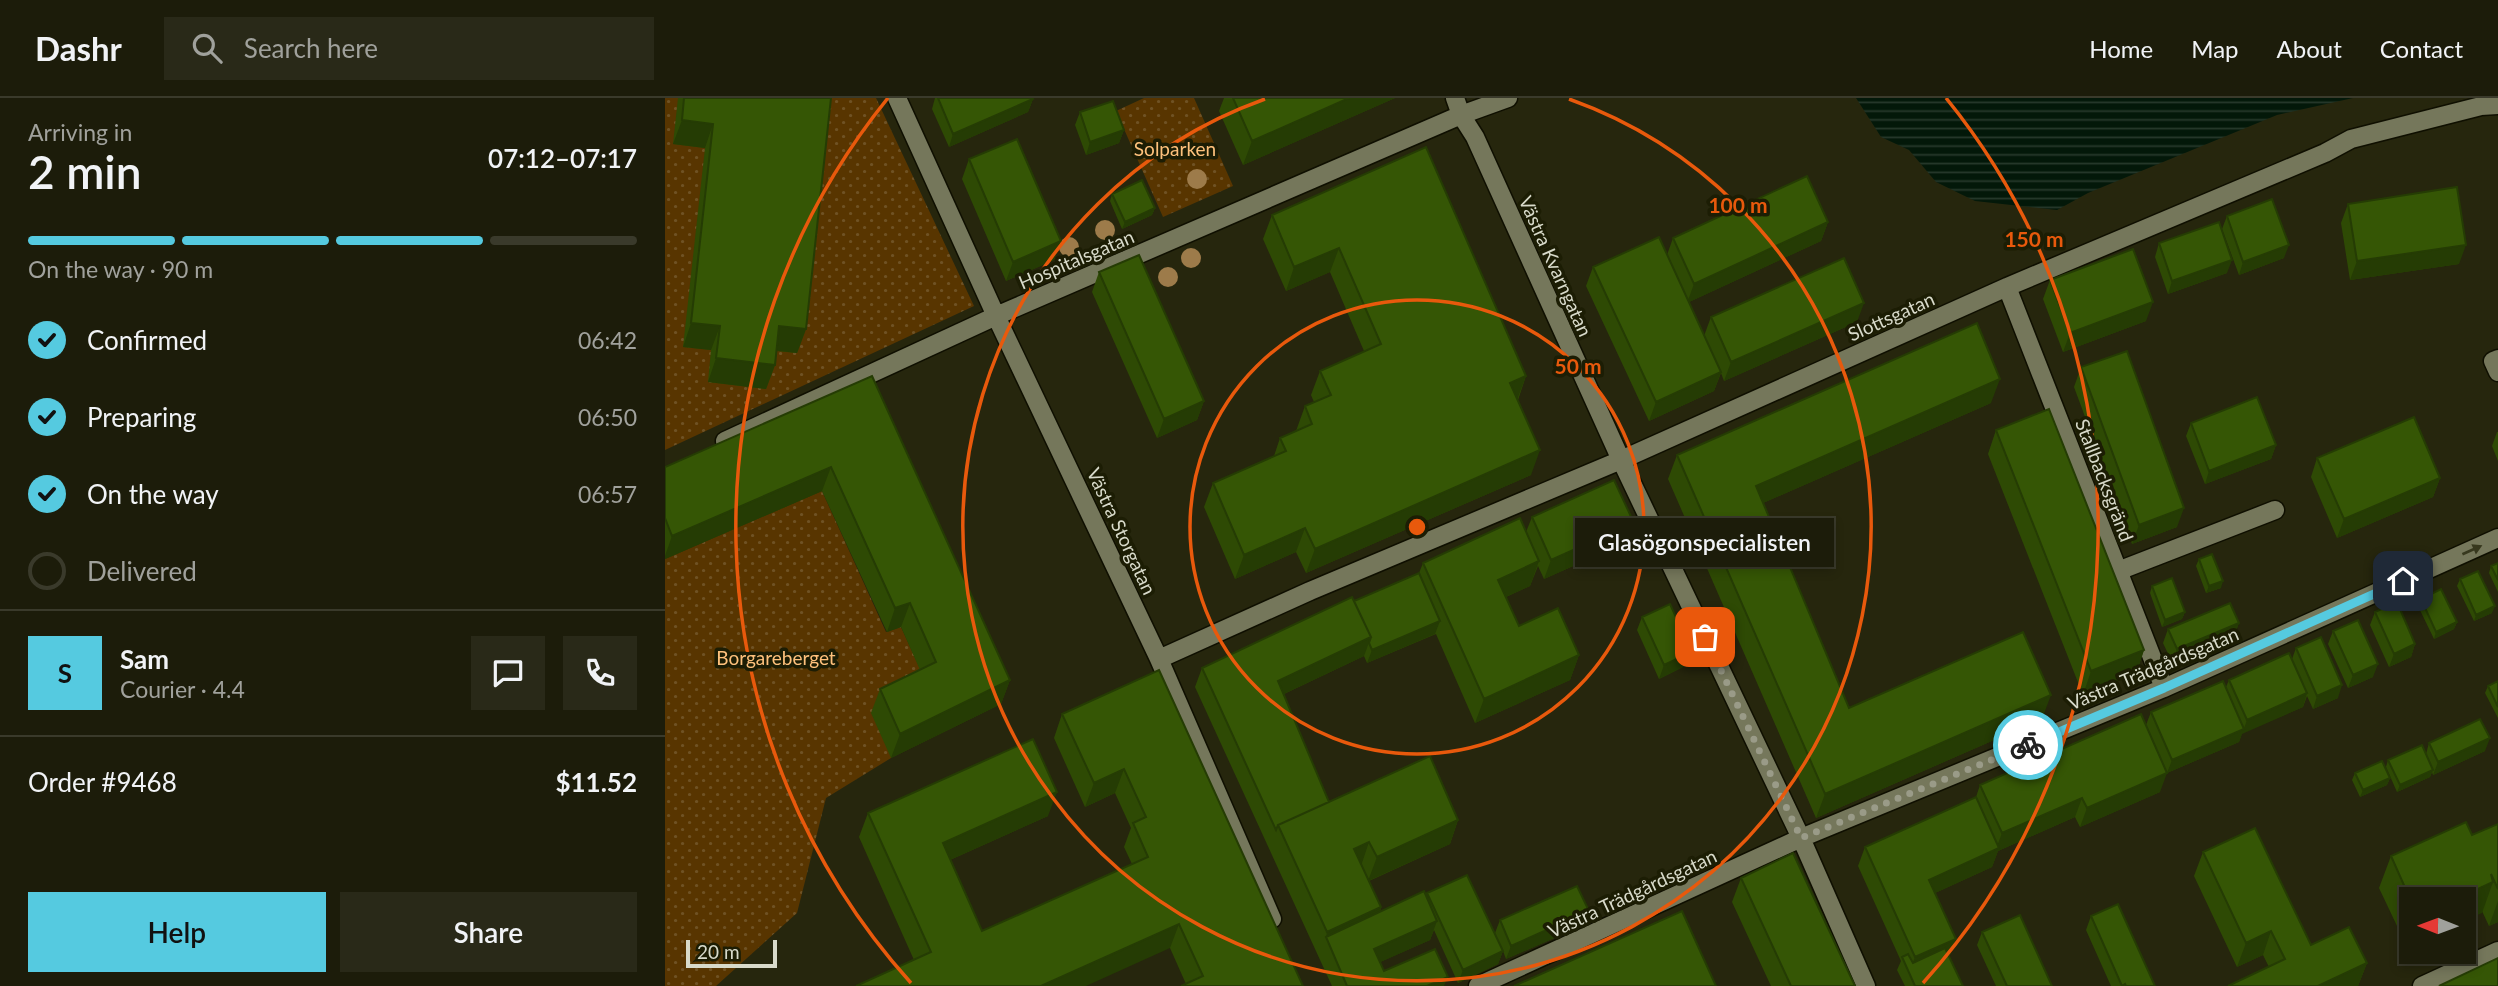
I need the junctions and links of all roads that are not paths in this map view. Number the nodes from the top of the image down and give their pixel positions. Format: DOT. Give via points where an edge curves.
graph roads {
  1 [pos="897,98"];
  2 [pos="1508,98"];
  3 [pos="2498,105"];
  4 [pos="1458,106"];
  5 [pos="2007,287"];
  6 [pos="996,316"];
  7 [pos="2498,359"];
  8 [pos="2498,372"];
  9 [pos="714,446"];
  10 [pos="1621,460"];
  11 [pos="2275,510"];
  12 [pos="2498,538"];
  13 [pos="2118,571"];
  14 [pos="1159,659"];
  15 [pos="2164,688"];
  16 [pos="1801,838"];
  17 [pos="1279,936"];
  18 [pos="2498,951"];
  19 [pos="1478,986"];
  20 [pos="1866,986"];
  21 [pos="2422,986"];
  1 -- 6 [label="street, Västra Storgatan"];
  2 -- 4 [label="street, Hospitalsgatan"];
  3 -- 5 [label="street, Slottsgatan" via="2351,139"];
  4 -- 6 [label="street, Hospitalsgatan"];
  4 -- 10 [label="street, Västra Kvarngatan"];
  5 -- 10 [label="street, Slottsgatan"];
  5 -- 13 [label="street, Stallbacksgränd"];
  6 -- 9 [label="street, Hospitalsgatan"];
  6 -- 14 [label="street, Västra Storgatan"];
  7 -- 8 [label="street" via="2493,361"];
  10 -- 14 [label="street, Slottsgatan"];
  10 -- 16 [label="street, Västra Kvarngatan"];
  11 -- 13 [label="street"];
  15 -- 12 [label="street, Västra Trädgårdsgatan, one-way"];
  13 -- 15 [label="street, Stallbacksgränd"];
  14 -- 17 [label="street, Västra Storgatan"];
  15 -- 16 [label="street, Västra Trädgårdsgatan"];
  16 -- 19 [label="street, Västra Trädgårdsgatan"];
  16 -- 20 [label="street, Västra Kvarngatan"];
  18 -- 21 [label="street"];
}
